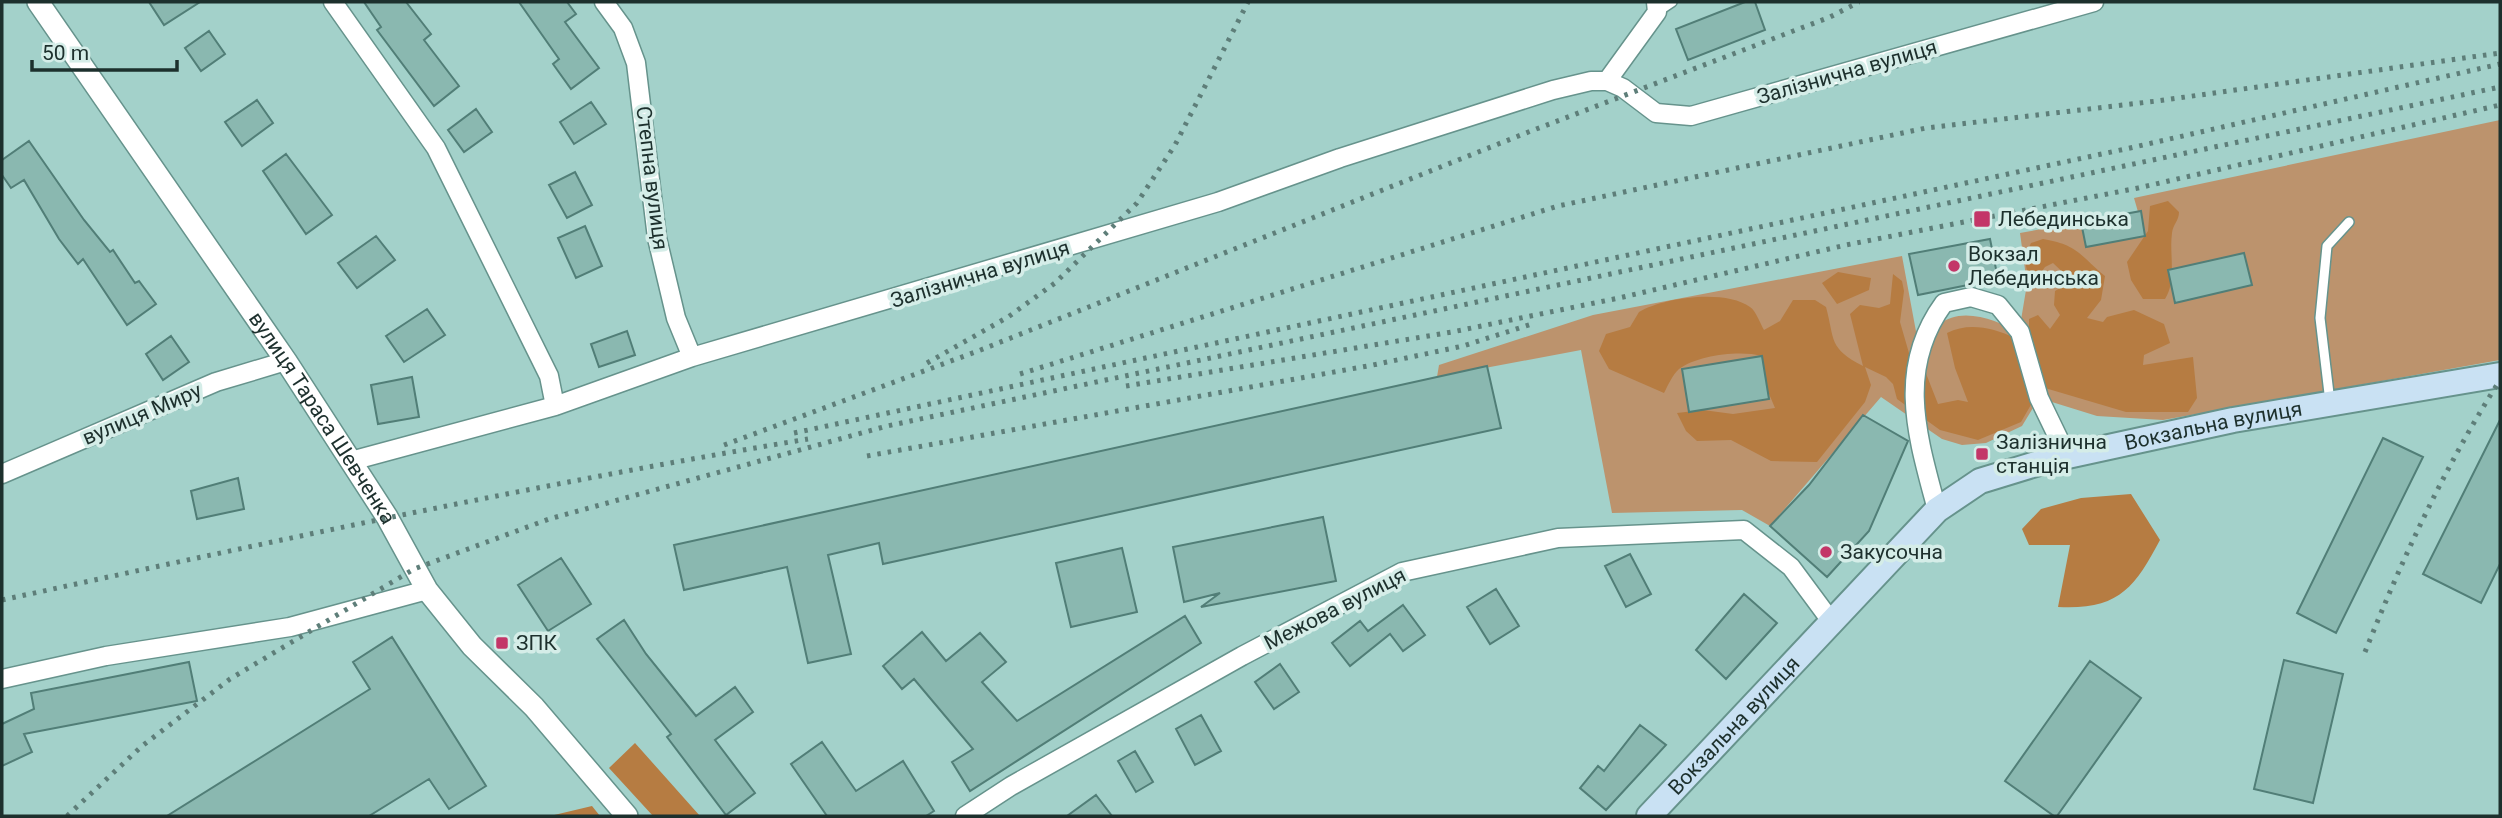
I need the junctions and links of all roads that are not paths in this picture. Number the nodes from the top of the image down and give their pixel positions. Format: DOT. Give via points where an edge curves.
graph roads {
  1 [pos="37,2"];
  2 [pos="333,2"];
  3 [pos="604,2"];
  4 [pos="2094,2"];
  5 [pos="1662,5"];
  6 [pos="1607,81"];
  7 [pos="2349,222"];
  8 [pos="692,358"];
  9 [pos="286,361"];
  10 [pos="2500,375"];
  11 [pos="2330,404"];
  12 [pos="555,405"];
  13 [pos="2067,456"];
  14 [pos="351,461"];
  15 [pos="2,474"];
  16 [pos="1937,510"];
  17 [pos="427,590"];
  18 [pos="1831,621"];
  19 [pos="2,678"];
  20 [pos="627,816"];
  21 [pos="965,816"];
  22 [pos="1649,816"];
  1 -- 9 [label="street, вулиця Тараса Шевченка"];
  2 -- 12 [label="street" via="436,148 549,376"];
  3 -- 8 [label="street, Степна вулиця" via="622,28 639,74 657,238 676,318"];
  4 -- 6 [label="street, Залізнична вулиця" via="1691,116 1656,113"];
  5 -- 6 [label="street"];
  6 -- 8 [label="street, Залізнична вулиця" via="1591,80 1553,90 1218,202"];
  7 -- 11 [label="lane" via="2327,246 2320,318"];
  8 -- 12 [label="street, Залізнична вулиця"];
  9 -- 14 [label="street, вулиця Тараса Шевченка"];
  9 -- 15 [label="street, вулиця Миру" via="216,382"];
  10 -- 11 [label="main road, Вокзальна вулиця"];
  11 -- 13 [label="main road, Вокзальна вулиця"];
  12 -- 14 [label="street, Залізнична вулиця"];
  13 -- 16 [label="main road, Вокзальна вулиця" via="1980,481"];
  13 -- 16 [label="street" via="2039,398 2020,332 1998,305 1971,297 1944,303 1931,321 1916,369 1914,422"];
  14 -- 17 [label="street, вулиця Тараса Шевченка"];
  16 -- 18 [label="main road, Вокзальна вулиця"];
  17 -- 19 [label="street" via="290,627 106,656"];
  17 -- 20 [label="street, вулиця Тараса Шевченка"];
  18 -- 21 [label="street, Межова вулиця" via="1791,567 1745,530 1558,538 1402,572 1242,656"];
  18 -- 22 [label="main road, Вокзальна вулиця"];
}
